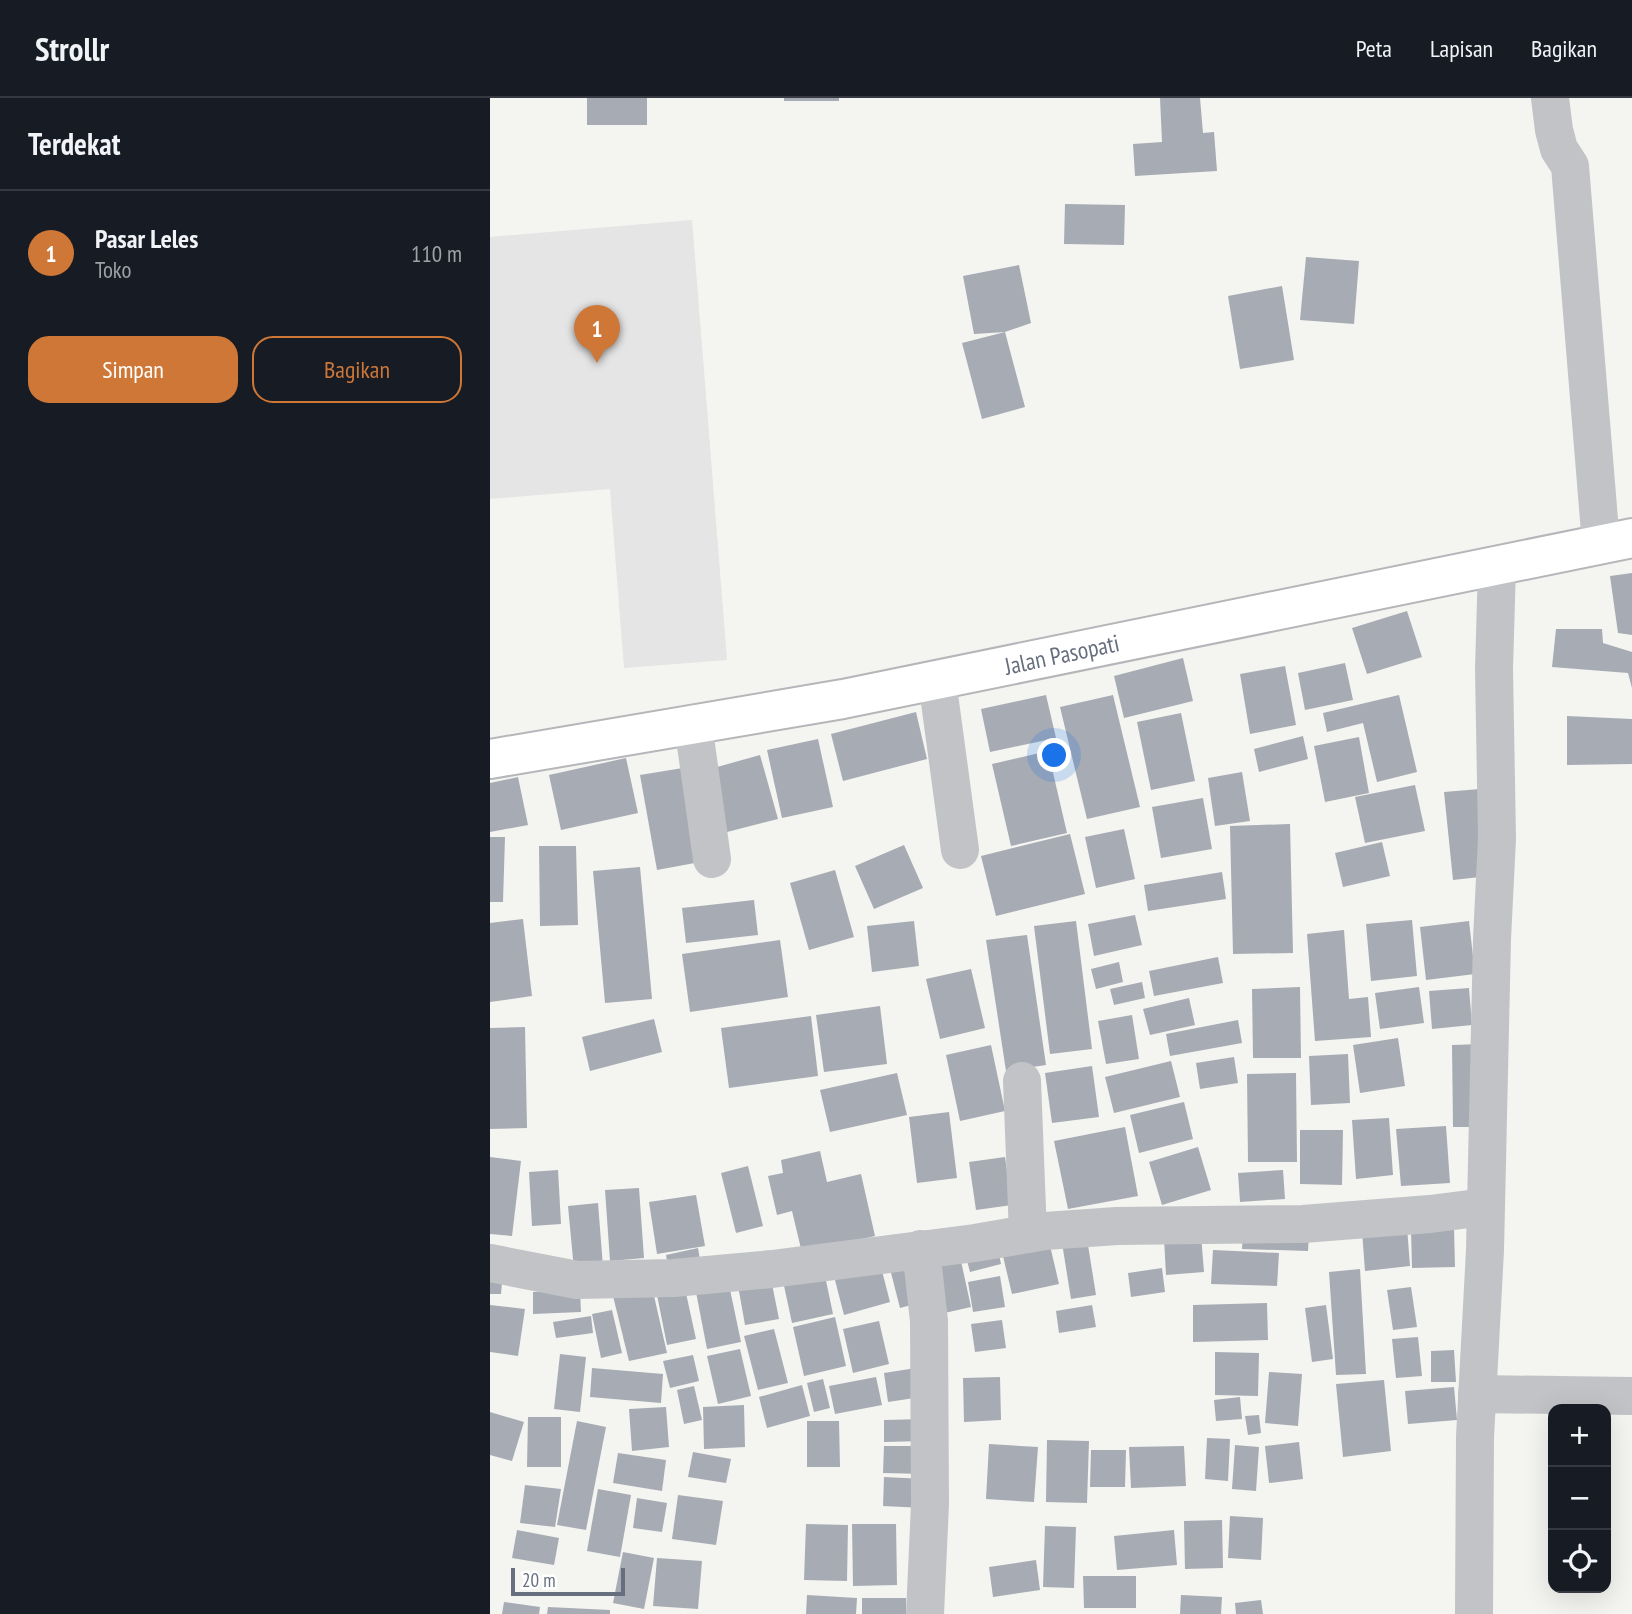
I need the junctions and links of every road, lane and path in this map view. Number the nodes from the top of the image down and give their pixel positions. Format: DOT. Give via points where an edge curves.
graph roads {
  1 [pos="1550,98"];
  2 [pos="1617,541"];
  3 [pos="1497,566"];
  4 [pos="937,680"];
  5 [pos="693,724"];
  6 [pos="490,759"];
  7 [pos="960,850"];
  8 [pos="712,859"];
  9 [pos="1022,1082"];
  10 [pos="1485,1207"];
  11 [pos="1028,1234"];
  12 [pos="920,1249"];
  13 [pos="490,1263"];
  14 [pos="1477,1394"];
  15 [pos="1632,1396"];
  16 [pos="925,1614"];
  17 [pos="1474,1614"];
  1 -- 2 [label="street" via="1559,149 1570,166"];
  2 -- 3 [label="main road, Jalan Pasopati"];
  3 -- 4 [label="main road, Jalan Pasopati"];
  3 -- 10 [label="street" via="1497,838"];
  4 -- 5 [label="main road, Jalan Pasopati"];
  4 -- 7 [label="street"];
  5 -- 6 [label="main road, Jalan Pasopati"];
  5 -- 8 [label="street"];
  9 -- 11 [label="street"];
  10 -- 11 [label="street" via="1303,1224 1117,1226"];
  10 -- 14 [label="street"];
  11 -- 12 [label="street"];
  12 -- 13 [label="street" via="674,1278 577,1280"];
  12 -- 16 [label="street" via="929,1321"];
  14 -- 15 [label="street"];
  14 -- 17 [label="street"];
}
